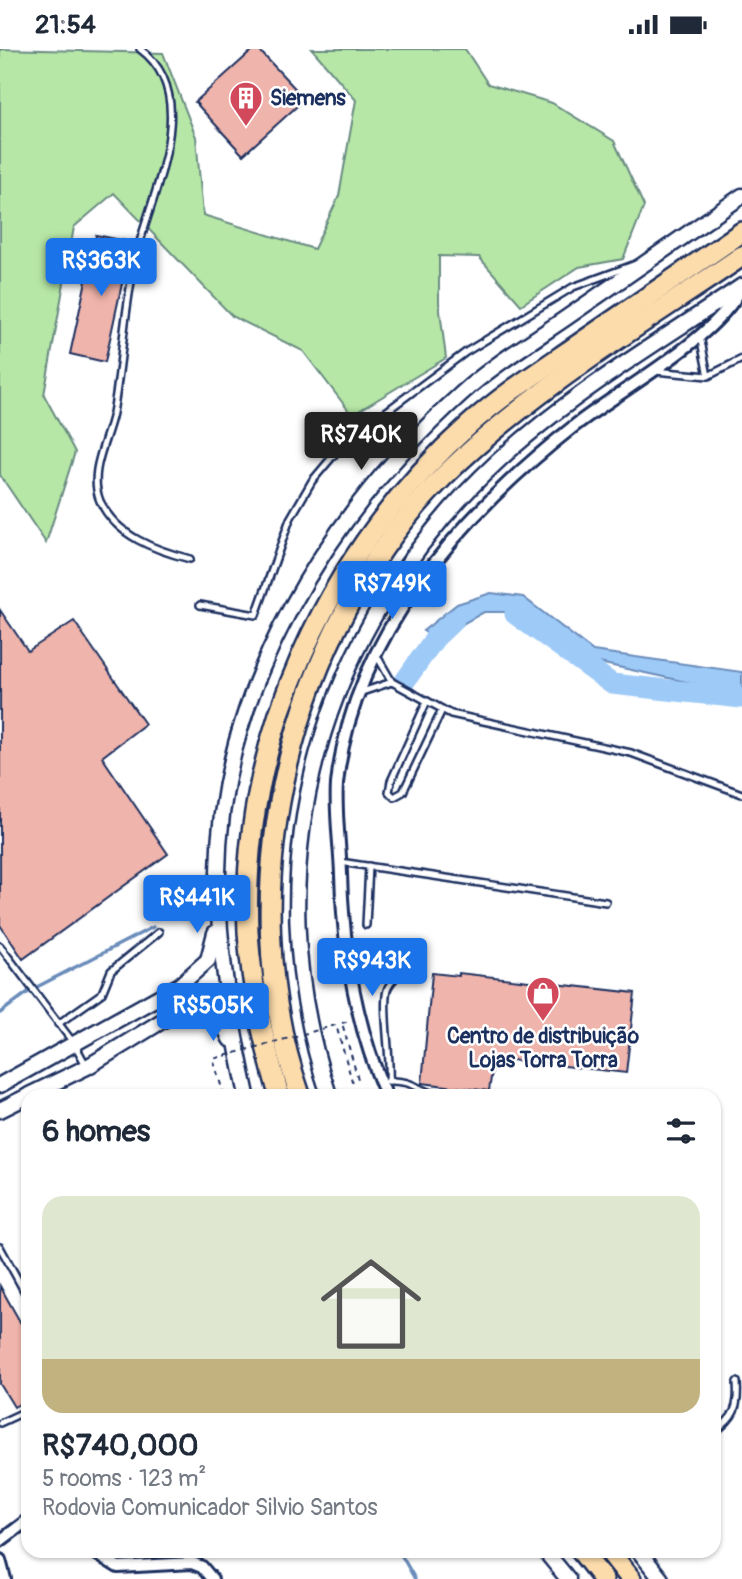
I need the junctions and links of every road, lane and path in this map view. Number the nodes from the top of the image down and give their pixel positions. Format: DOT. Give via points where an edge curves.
graph roads {
  1 [pos="140,49"];
  2 [pos="742,196"];
  3 [pos="742,232"];
  4 [pos="742,256"];
  5 [pos="649,260"];
  6 [pos="742,286"];
  7 [pos="700,336"];
  8 [pos="742,359"];
  9 [pos="651,370"];
  10 [pos="708,376"];
  11 [pos="190,559"];
  12 [pos="200,605"];
  13 [pos="377,656"];
  14 [pos="392,682"];
  15 [pos="360,693"];
  16 [pos="427,701"];
  17 [pos="442,709"];
  18 [pos="742,793"];
  19 [pos="340,862"];
  20 [pos="369,866"];
  21 [pos="606,902"];
  22 [pos="218,905"];
  23 [pos="366,925"];
  24 [pos="159,932"];
  25 [pos="0,946"];
  26 [pos="397,976"];
  27 [pos="342,1023"];
  28 [pos="58,1024"];
  29 [pos="75,1045"];
  30 [pos="87,1067"];
  31 [pos="240,1067"];
  32 [pos="385,1081"];
  33 [pos="0,1085"];
  34 [pos="42,1089"];
  35 [pos="222,1089"];
  36 [pos="246,1089"];
  37 [pos="277,1089"];
  38 [pos="299,1089"];
  39 [pos="327,1089"];
  40 [pos="386,1089"];
  41 [pos="421,1089"];
  42 [pos="21,1100"];
  43 [pos="0,1110"];
  44 [pos="0,1247"];
  45 [pos="21,1285"];
  46 [pos="737,1382"];
  47 [pos="21,1413"];
  48 [pos="0,1423"];
  49 [pos="721,1427"];
  50 [pos="21,1525"];
  51 [pos="0,1541"];
  52 [pos="103,1558"];
  53 [pos="551,1558"];
  54 [pos="586,1558"];
  55 [pos="614,1558"];
  56 [pos="644,1558"];
  57 [pos="0,1560"];
  58 [pos="118,1567"];
  59 [pos="5,1579"];
  60 [pos="118,1579"];
  61 [pos="212,1579"];
  62 [pos="568,1579"];
  63 [pos="603,1579"];
  64 [pos="631,1579"];
  65 [pos="661,1579"];
  1 -- 11 [label="lane" via="164,76 170,94 171,128 135,261 112,417 96,482 100,501 119,528"];
  2 -- 5 [label="main road"];
  3 -- 37 [label="highway" via="470,423 378,523 317,622 277,719 250,854 252,971"];
  4 -- 38 [label="highway" via="485,438 421,503 349,607 323,660 290,750 272,854 268,901 275,979"];
  5 -- 12 [label="lane" via="573,287 466,352 360,428 327,460 290,519 258,613 246,615"];
  5 -- 22 [label="main road" via="462,394 369,490 322,555 281,626 246,713 224,806"];
  6 -- 7 [label="street" via="728,310"];
  6 -- 39 [label="main road" via="555,413 496,463 422,546 349,663 318,746 297,862 301,977 316,1058"];
  7 -- 9 [label="street"];
  7 -- 10 [label="lane"];
  8 -- 10 [label="lane"];
  9 -- 10 [label="lane"];
  9 -- 13 [label="street" via="499,489 454,536 408,600"];
  13 -- 14 [label="lane"];
  13 -- 15 [label="street"];
  14 -- 15 [label="lane"];
  14 -- 16 [label="lane"];
  15 -- 19 [label="street" via="345,737 337,786"];
  16 -- 17 [label="lane"];
  16 -- 17 [label="lane" via="391,781 389,792 394,797 403,792"];
  17 -- 18 [label="lane" via="470,720 631,753"];
  19 -- 20 [label="lane"];
  19 -- 32 [label="street" via="349,969"];
  20 -- 21 [label="lane"];
  20 -- 23 [label="lane"];
  22 -- 29 [label="main road" via="213,949 202,967 180,985"];
  22 -- 31 [label="main road"];
  24 -- 28 [label="lane" via="111,971 102,993"];
  25 -- 28 [label="lane"];
  26 -- 32 [label="lane" via="387,986 385,999 391,1055"];
  27 -- 35 [label="path, bridge" via="358,1079 352,1081 336,1025 214,1059"];
  28 -- 29 [label="lane"];
  29 -- 30 [label="lane"];
  29 -- 33 [label="main road"];
  30 -- 31 [label="main road" via="184,1006 203,1002 219,1014"];
  30 -- 34 [label="main road"];
  31 -- 36 [label="main road"];
  32 -- 40 [label="street"];
  32 -- 41 [label="lane" via="412,1082"];
  42 -- 43 [label="main road"];
  44 -- 45 [label="lane"];
  46 -- 49 [label="lane" via="739,1403 731,1421"];
  47 -- 48 [label="lane"];
  50 -- 51 [label="street"];
  52 -- 58 [label="street"];
  53 -- 62 [label="main road"];
  54 -- 63 [label="highway"];
  55 -- 64 [label="highway"];
  56 -- 65 [label="main road"];
  57 -- 59 [label="street"];
  58 -- 60 [label="street"];
  58 -- 61 [label="street" via="192,1563"];
}
